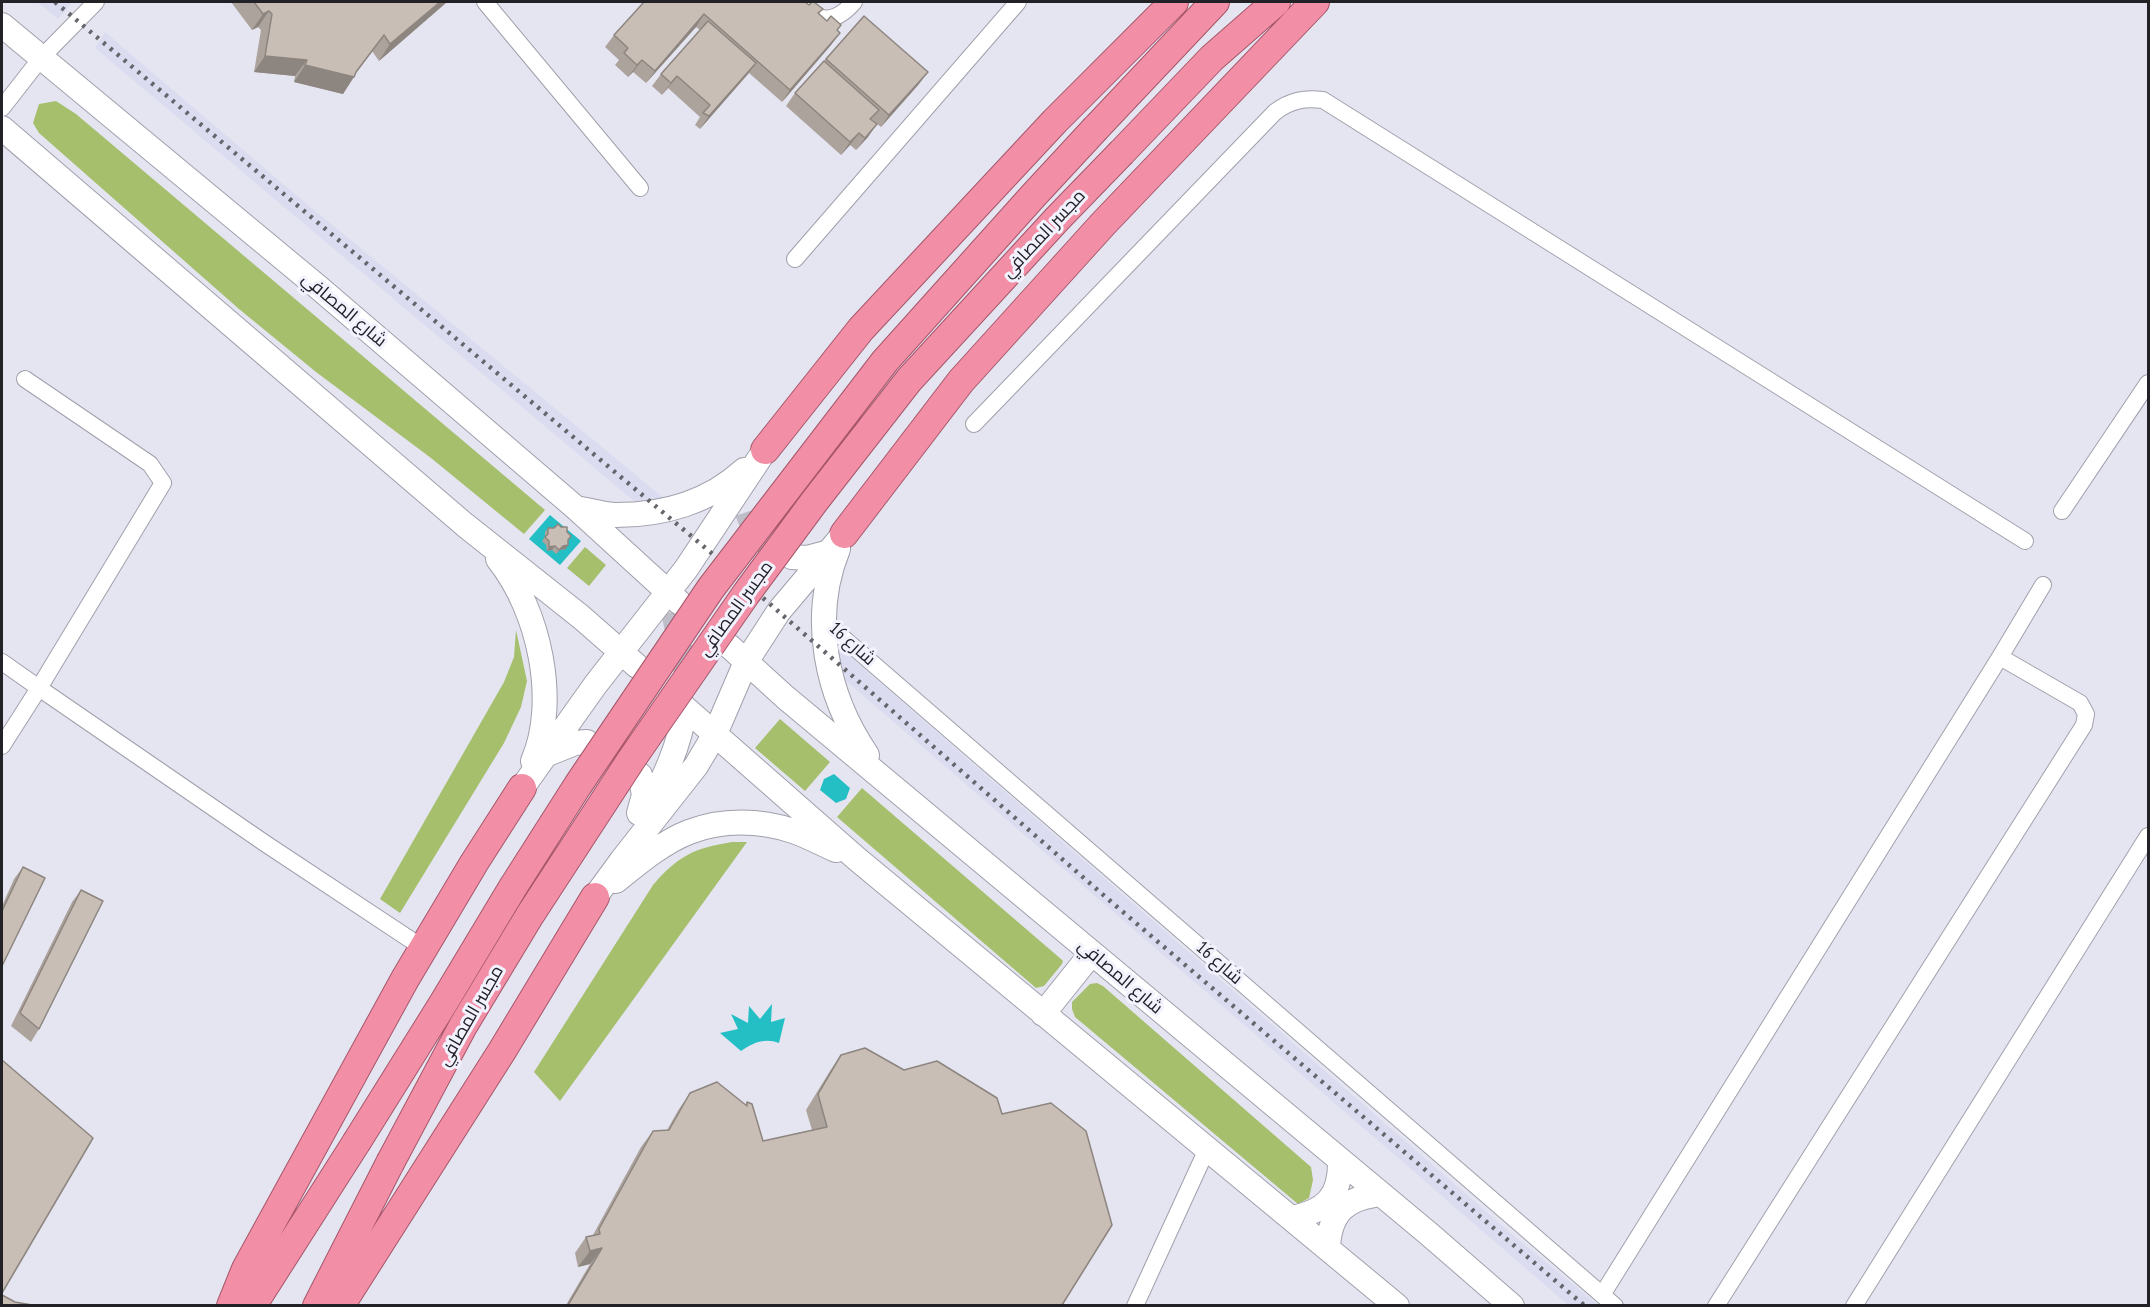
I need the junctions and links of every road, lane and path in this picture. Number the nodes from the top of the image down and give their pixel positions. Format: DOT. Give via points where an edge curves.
graph roads {
  1 [pos="96,2"];
  2 [pos="485,2"];
  3 [pos="795,2"];
  4 [pos="854,2"];
  5 [pos="1018,2"];
  6 [pos="1174,2"];
  7 [pos="1215,2"];
  8 [pos="1276,2"];
  9 [pos="1315,2"];
  10 [pos="2,25"];
  11 [pos="41,58"];
  12 [pos="2,108"];
  13 [pos="2,128"];
  14 [pos="640,188"];
  15 [pos="795,259"];
  16 [pos="25,379"];
  17 [pos="2148,383"];
  18 [pos="974,424"];
  19 [pos="758,461"];
  20 [pos="576,508"];
  21 [pos="2062,511"];
  22 [pos="747,512"];
  23 [pos="465,525"];
  24 [pos="2025,542"];
  25 [pos="837,543"];
  26 [pos="792,557"];
  27 [pos="2043,585"];
  28 [pos="674,602"];
  29 [pos="824,619"];
  30 [pos="737,654"];
  31 [pos="2000,657"];
  32 [pos="629,659"];
  33 [pos="2,662"];
  34 [pos="39,687"];
  35 [pos="716,734"];
  36 [pos="587,742"];
  37 [pos="2,746"];
  38 [pos="545,755"];
  39 [pos="640,775"];
  40 [pos="880,775"];
  41 [pos="522,788"];
  42 [pos="634,833"];
  43 [pos="2148,836"];
  44 [pos="857,859"];
  45 [pos="622,860"];
  46 [pos="595,897"];
  47 [pos="423,948"];
  48 [pos="1091,954"];
  49 [pos="1043,1014"];
  50 [pos="1207,1149"];
  51 [pos="1340,1160"];
  52 [pos="1380,1194"];
  53 [pos="1292,1218"];
  54 [pos="1328,1247"];
  55 [pos="1609,1300"];
  56 [pos="231,1305"];
  57 [pos="252,1305"];
  58 [pos="317,1305"];
  59 [pos="340,1305"];
  60 [pos="1135,1305"];
  61 [pos="1397,1305"];
  62 [pos="1512,1305"];
  63 [pos="1716,1305"];
  64 [pos="1854,1305"];
  1 -- 11 [label="street"];
  2 -- 14 [label="street"];
  3 -- 4 [label="street" via="826,20 844,14"];
  5 -- 15 [label="street"];
  6 -- 19 [label="highway" via="1055,121 861,329"];
  7 -- 57 [label="highway, مجسر المصافي, bridge" via="885,361 711,588 572,794"];
  8 -- 58 [label="highway, مجسر المصافي, bridge" via="1212,58 909,380 746,594 638,750 463,1026"];
  9 -- 25 [label="highway" via="1103,224 961,381"];
  10 -- 11 [label="main road, شارع المصافي"];
  11 -- 12 [label="street"];
  11 -- 20 [label="main road, شارع المصافي" via="318,287"];
  13 -- 23 [label="main road"];
  16 -- 34 [label="street" via="150,464 163,483"];
  17 -- 21 [label="street"];
  18 -- 24 [label="street" via="1275,112 1296,100 1323,100"];
  19 -- 20 [label="main road" via="729,484 694,503 662,511 615,515"];
  19 -- 22 [label="main road" via="745,504"];
  19 -- 28 [label="main road" via="703,546"];
  20 -- 28 [label="main road, شارع المصافي"];
  23 -- 32 [label="main road"];
  23 -- 41 [label="main road" via="500,561 526,604 539,648 545,701 539,748"];
  25 -- 26 [label="main road" via="807,558"];
  25 -- 29 [label="main road" via="825,592"];
  25 -- 30 [label="main road" via="779,612"];
  27 -- 31 [label="street"];
  28 -- 32 [label="main road"];
  29 -- 40 [label="main road" via="833,689 852,734"];
  29 -- 55 [label="street, شارع 16"];
  30 -- 35 [label="main road"];
  30 -- 40 [label="main road, شارع المصافي"];
  31 -- 55 [label="street"];
  31 -- 63 [label="street" via="2080,703 2086,714 2084,725"];
  32 -- 38 [label="main road"];
  33 -- 34 [label="street"];
  34 -- 37 [label="street"];
  34 -- 47 [label="street"];
  35 -- 42 [label="main road" via="685,708 666,774"];
  35 -- 44 [label="main road"];
  35 -- 45 [label="main road" via="696,766"];
  36 -- 38 [label="main road"];
  38 -- 41 [label="main road"];
  39 -- 42 [label="main road" via="644,795"];
  40 -- 48 [label="main road, شارع المصافي"];
  41 -- 47 [label="highway"];
  42 -- 45 [label="main road"];
  43 -- 64 [label="street"];
  44 -- 46 [label="main road" via="792,831 753,822 719,824 688,832"];
  44 -- 49 [label="main road"];
  45 -- 46 [label="main road"];
  46 -- 59 [label="highway"];
  47 -- 56 [label="highway" via="246,1269"];
  48 -- 49 [label="main road"];
  48 -- 51 [label="main road, شارع المصافي"];
  49 -- 50 [label="main road"];
  50 -- 53 [label="main road"];
  50 -- 60 [label="street"];
  51 -- 52 [label="main road, شارع المصافي"];
  51 -- 53 [label="main road" via="1341,1175 1330,1199 1309,1214"];
  52 -- 54 [label="main road" via="1364,1196 1341,1209 1333,1220"];
  52 -- 62 [label="main road, شارع المصافي"];
  53 -- 54 [label="main road"];
  54 -- 61 [label="main road"];
}
